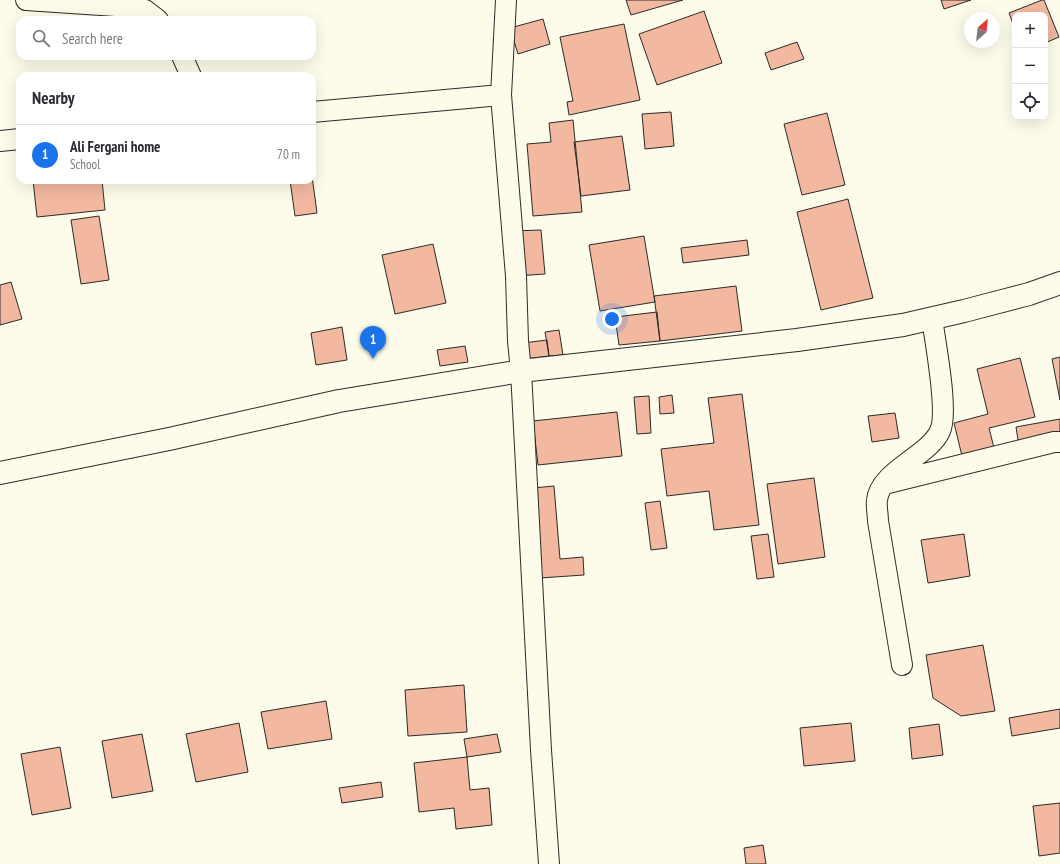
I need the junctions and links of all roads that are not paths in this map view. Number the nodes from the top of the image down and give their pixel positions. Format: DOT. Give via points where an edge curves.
graph roads {
  1 [pos="26,0"];
  2 [pos="506,0"];
  3 [pos="153,16"];
  4 [pos="184,60"];
  5 [pos="189,72"];
  6 [pos="501,95"];
  7 [pos="316,112"];
  8 [pos="16,139"];
  9 [pos="0,141"];
  10 [pos="1060,283"];
  11 [pos="932,318"];
  12 [pos="521,371"];
  13 [pos="1060,442"];
  14 [pos="0,473"];
  15 [pos="884,484"];
  16 [pos="902,665"];
  17 [pos="549,864"];
  1 -- 3 [label="street" via="116,6 145,10"];
  2 -- 6 [label="street"];
  4 -- 5 [label="street"];
  6 -- 7 [label="street"];
  6 -- 12 [label="street"];
  8 -- 9 [label="street"];
  10 -- 11 [label="street" via="1029,294"];
  11 -- 12 [label="street" via="903,325 797,340"];
  11 -- 15 [label="street" via="944,408 941,430 933,444 902,466"];
  12 -- 14 [label="street" via="339,401"];
  12 -- 17 [label="street"];
  13 -- 15 [label="street"];
  15 -- 16 [label="street" via="877,498 878,521"];
}
